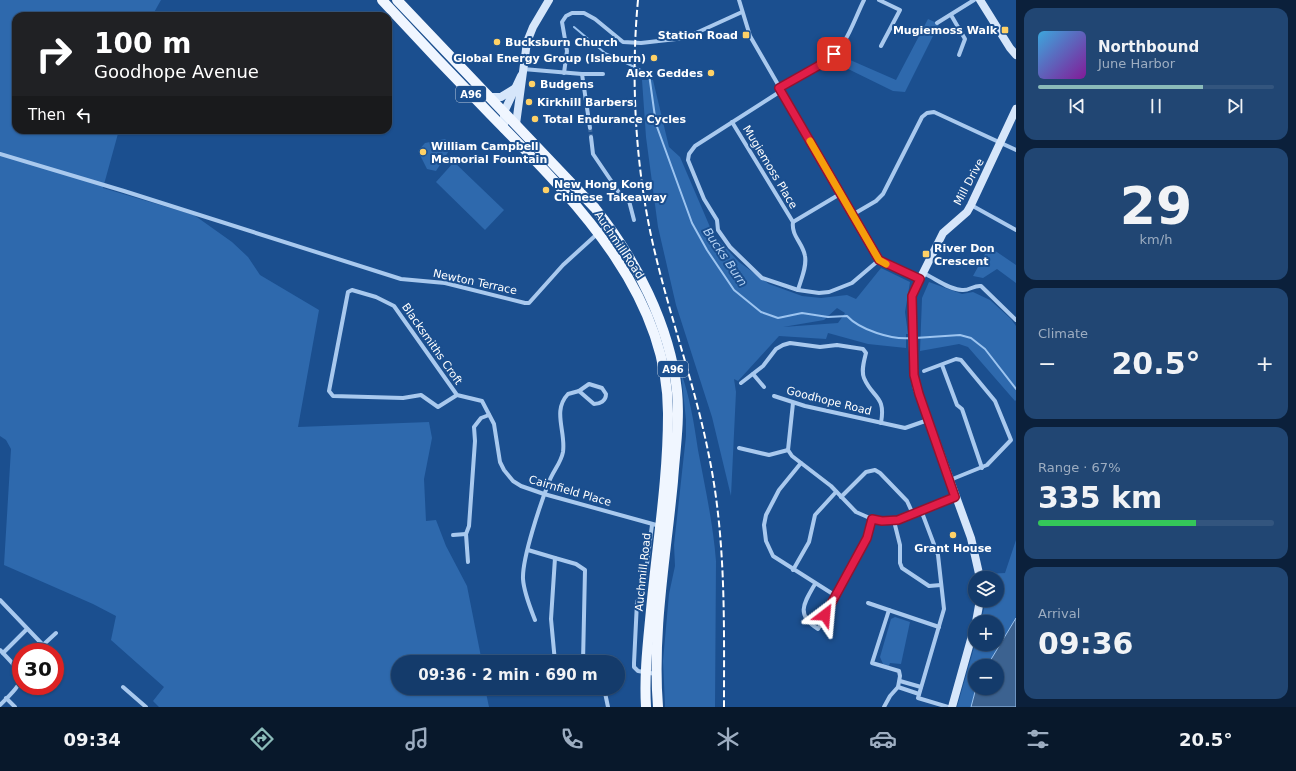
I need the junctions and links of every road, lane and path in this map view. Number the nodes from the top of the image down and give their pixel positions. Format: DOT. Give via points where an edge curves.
graph roads {
  1 [pos="382,0"];
  2 [pos="397,0"];
  3 [pos="549,0"];
  4 [pos="739,0"];
  5 [pos="864,0"];
  6 [pos="879,0"];
  7 [pos="974,0"];
  8 [pos="980,0"];
  9 [pos="742,12"];
  10 [pos="951,15"];
  11 [pos="937,23"];
  12 [pos="881,46"];
  13 [pos="959,55"];
  14 [pos="1016,55"];
  15 [pos="522,72"];
  16 [pos="564,73"];
  17 [pos="582,74"];
  18 [pos="603,74"];
  19 [pos="514,89"];
  20 [pos="780,89"];
  21 [pos="490,97"];
  22 [pos="1016,109"];
  23 [pos="504,112"];
  24 [pos="732,122"];
  25 [pos="516,124"];
  26 [pos="590,128"];
  27 [pos="504,129"];
  28 [pos="591,137"];
  29 [pos="1001,143"];
  30 [pos="1016,150"];
  31 [pos="0,154"];
  32 [pos="612,182"];
  33 [pos="617,190"];
  34 [pos="840,194"];
  35 [pos="972,205"];
  36 [pos="852,215"];
  37 [pos="634,220"];
  38 [pos="792,222"];
  39 [pos="608,224"];
  40 [pos="1016,230"];
  41 [pos="598,233"];
  42 [pos="879,260"];
  43 [pos="921,276"];
  44 [pos="798,290"];
  45 [pos="1016,320"];
  46 [pos="942,365"];
  47 [pos="924,371"];
  48 [pos="752,374"];
  49 [pos="741,383"];
  50 [pos="764,387"];
  51 [pos="579,390"];
  52 [pos="457,395"];
  53 [pos="774,396"];
  54 [pos="793,403"];
  55 [pos="489,415"];
  56 [pos="928,420"];
  57 [pos="881,423"];
  58 [pos="739,448"];
  59 [pos="788,450"];
  60 [pos="801,463"];
  61 [pos="982,468"];
  62 [pos="949,480"];
  63 [pos="836,492"];
  64 [pos="544,494"];
  65 [pos="841,496"];
  66 [pos="955,497"];
  67 [pos="921,510"];
  68 [pos="914,514"];
  69 [pos="872,519"];
  70 [pos="894,521"];
  71 [pos="660,526"];
  72 [pos="466,534"];
  73 [pos="452,536"];
  74 [pos="528,550"];
  75 [pos="555,558"];
  76 [pos="468,562"];
  77 [pos="793,570"];
  78 [pos="979,571"];
  79 [pos="815,584"];
  80 [pos="941,585"];
  81 [pos="836,596"];
  82 [pos="0,600"];
  83 [pos="868,603"];
  84 [pos="889,610"];
  85 [pos="535,620"];
  86 [pos="939,627"];
  87 [pos="27,629"];
  88 [pos="56,633"];
  89 [pos="1,651"];
  90 [pos="968,651"];
  91 [pos="554,655"];
  92 [pos="583,655"];
  93 [pos="645,673"];
  94 [pos="656,674"];
  95 [pos="900,681"];
  96 [pos="123,687"];
  97 [pos="921,687"];
  98 [pos="898,688"];
  99 [pos="919,694"];
  100 [pos="605,695"];
  101 [pos="6,698"];
  102 [pos="0,704"];
  103 [pos="14,707"];
  104 [pos="146,707"];
  105 [pos="608,707"];
  106 [pos="646,707"];
  107 [pos="658,707"];
  108 [pos="884,707"];
  109 [pos="948,707"];
  110 [pos="952,707"];
  1 -- 27 [label="main road, Auchmill Road / A96"];
  2 -- 21 [label="main road, Auchmill Road / A96"];
  3 -- 15 [label="street" via="529,35"];
  4 -- 9 [label="street"];
  5 -- 20 [label="street" via="844,42 834,54"];
  6 -- 12 [label="street" via="900,10"];
  7 -- 10 [label="street"];
  8 -- 14 [label="street"];
  9 -- 16 [label="street" via="685,38 641,43 623,42 589,15 572,13 562,22 566,51"];
  9 -- 20 [label="street" via="750,36"];
  10 -- 11 [label="street"];
  10 -- 13 [label="street" via="965,39"];
  15 -- 16 [label="street"];
  15 -- 19 [label="street"];
  15 -- 25 [label="street"];
  16 -- 17 [label="street"];
  17 -- 18 [label="street"];
  17 -- 26 [label="street"];
  19 -- 21 [label="street" via="501,97"];
  19 -- 23 [label="street"];
  20 -- 24 [label="street"];
  20 -- 34 [label="street"];
  21 -- 23 [label="main road, Auchmill Road / A96"];
  22 -- 29 [label="street, Mill Drive"];
  23 -- 25 [label="main road, Auchmill Road / A96"];
  23 -- 27 [label="street"];
  24 -- 38 [label="street, Mugiemoss Place"];
  24 -- 44 [label="street" via="692,148 688,158 694,175 704,199 717,220 718,230 730,247 762,278"];
  25 -- 39 [label="main road, Auchmill Road / A96"];
  27 -- 41 [label="main road, Auchmill Road / A96" via="572,201"];
  28 -- 32 [label="street" via="593,154"];
  29 -- 30 [label="street"];
  29 -- 35 [label="street, Mill Drive"];
  29 -- 36 [label="street" via="934,112 927,113 922,117 883,194 876,202"];
  31 -- 41 [label="street, Newton Terrace" via="401,279 445,283 527,303"];
  33 -- 37 [label="street" via="621,195 628,196"];
  34 -- 36 [label="street"];
  34 -- 38 [label="street, Mugiemoss Place"];
  35 -- 40 [label="street"];
  35 -- 43 [label="street, Mill Drive" via="944,232"];
  36 -- 42 [label="street"];
  38 -- 44 [label="street, Mugiemoss Place" via="792,230 806,258"];
  39 -- 41 [label="street, Newton Terrace"];
  39 -- 71 [label="main road, Auchmill Road / A96" via="649,298 661,325 673,369 678,411"];
  41 -- 71 [label="main road, Auchmill Road / A96" via="632,284 649,322 662,362 667,393 668,425"];
  42 -- 43 [label="street"];
  42 -- 44 [label="street" via="852,283 837,290 819,293"];
  43 -- 45 [label="street" via="958,290 964,291 981,286"];
  43 -- 56 [label="street, Mill Drive" via="912,296 914,375"];
  46 -- 47 [label="street"];
  46 -- 61 [label="street" via="957,405 962,409"];
  46 -- 61 [label="street" via="956,359 961,360 996,400 1011,440"];
  48 -- 49 [label="street, Goodhope Road"];
  48 -- 50 [label="street"];
  48 -- 57 [label="street, Goodhope Road" via="763,366 778,347 786,344 820,347 837,345 864,349 864,378 881,402"];
  51 -- 51 [label="street" via="589,384 596,385 602,388 606,397 600,404 594,404"];
  51 -- 64 [label="street" via="568,394 560,407 563,451"];
  52 -- 52 [label="street, Blacksmiths Croft" via="394,306 350,290 330,394 403,398 421,395 438,407"];
  52 -- 55 [label="street, Cairnfield Place" via="482,401"];
  53 -- 54 [label="street, Goodhope Road"];
  54 -- 57 [label="street, Goodhope Road"];
  54 -- 59 [label="street"];
  55 -- 64 [label="street, Cairnfield Place" via="494,424 500,462 504,470 521,486"];
  55 -- 72 [label="street" via="481,418 474,427 469,526"];
  56 -- 57 [label="street, Goodhope Road" via="905,428"];
  56 -- 62 [label="street, Mill Drive"];
  58 -- 59 [label="street" via="769,455"];
  59 -- 60 [label="street"];
  60 -- 63 [label="street"];
  60 -- 77 [label="street" via="779,490 766,515 764,525 771,554"];
  61 -- 62 [label="street"];
  62 -- 66 [label="street, Mill Drive"];
  63 -- 65 [label="street"];
  63 -- 77 [label="street" via="815,515 809,542"];
  64 -- 71 [label="street, Cairnfield Place"];
  64 -- 74 [label="street"];
  65 -- 68 [label="street" via="866,472 875,470 907,501"];
  65 -- 69 [label="street" via="856,512"];
  66 -- 67 [label="street"];
  66 -- 78 [label="street, Mill Drive" via="976,555"];
  67 -- 68 [label="street"];
  67 -- 80 [label="street" via="938,555"];
  68 -- 70 [label="street"];
  69 -- 70 [label="street"];
  69 -- 81 [label="street" via="867,538"];
  70 -- 80 [label="street" via="902,568 929,586"];
  71 -- 93 [label="main road, Auchmill Road / A96"];
  71 -- 93 [label="street, Auchmill Road" via="644,587 637,602 634,660 636,671"];
  71 -- 94 [label="main road, Auchmill Road / A96"];
  72 -- 73 [label="street"];
  72 -- 76 [label="street"];
  74 -- 75 [label="street"];
  74 -- 85 [label="street" via="523,570"];
  75 -- 91 [label="street" via="551,619"];
  75 -- 92 [label="street" via="585,570"];
  77 -- 79 [label="street"];
  79 -- 81 [label="street"];
  79 -- 81 [label="street" via="803,611 807,622 818,629"];
  80 -- 86 [label="street" via="944,609"];
  82 -- 87 [label="street"];
  83 -- 84 [label="street"];
  84 -- 86 [label="street"];
  84 -- 95 [label="street" via="872,663 899,671"];
  86 -- 97 [label="street"];
  87 -- 88 [label="street" via="43,645"];
  87 -- 89 [label="street"];
  89 -- 101 [label="street" via="20,674 17,688"];
  90 -- 110 [label="street"];
  93 -- 94 [label="street"];
  93 -- 106 [label="main road, Auchmill Road / A96"];
  94 -- 107 [label="main road, Auchmill Road / A96"];
  95 -- 97 [label="street"];
  95 -- 98 [label="street"];
  96 -- 104 [label="street"];
  97 -- 99 [label="street"];
  98 -- 99 [label="street"];
  98 -- 108 [label="street"];
  99 -- 109 [label="street" via="918,698"];
  100 -- 105 [label="street"];
  101 -- 102 [label="street"];
  101 -- 103 [label="street"];
}
